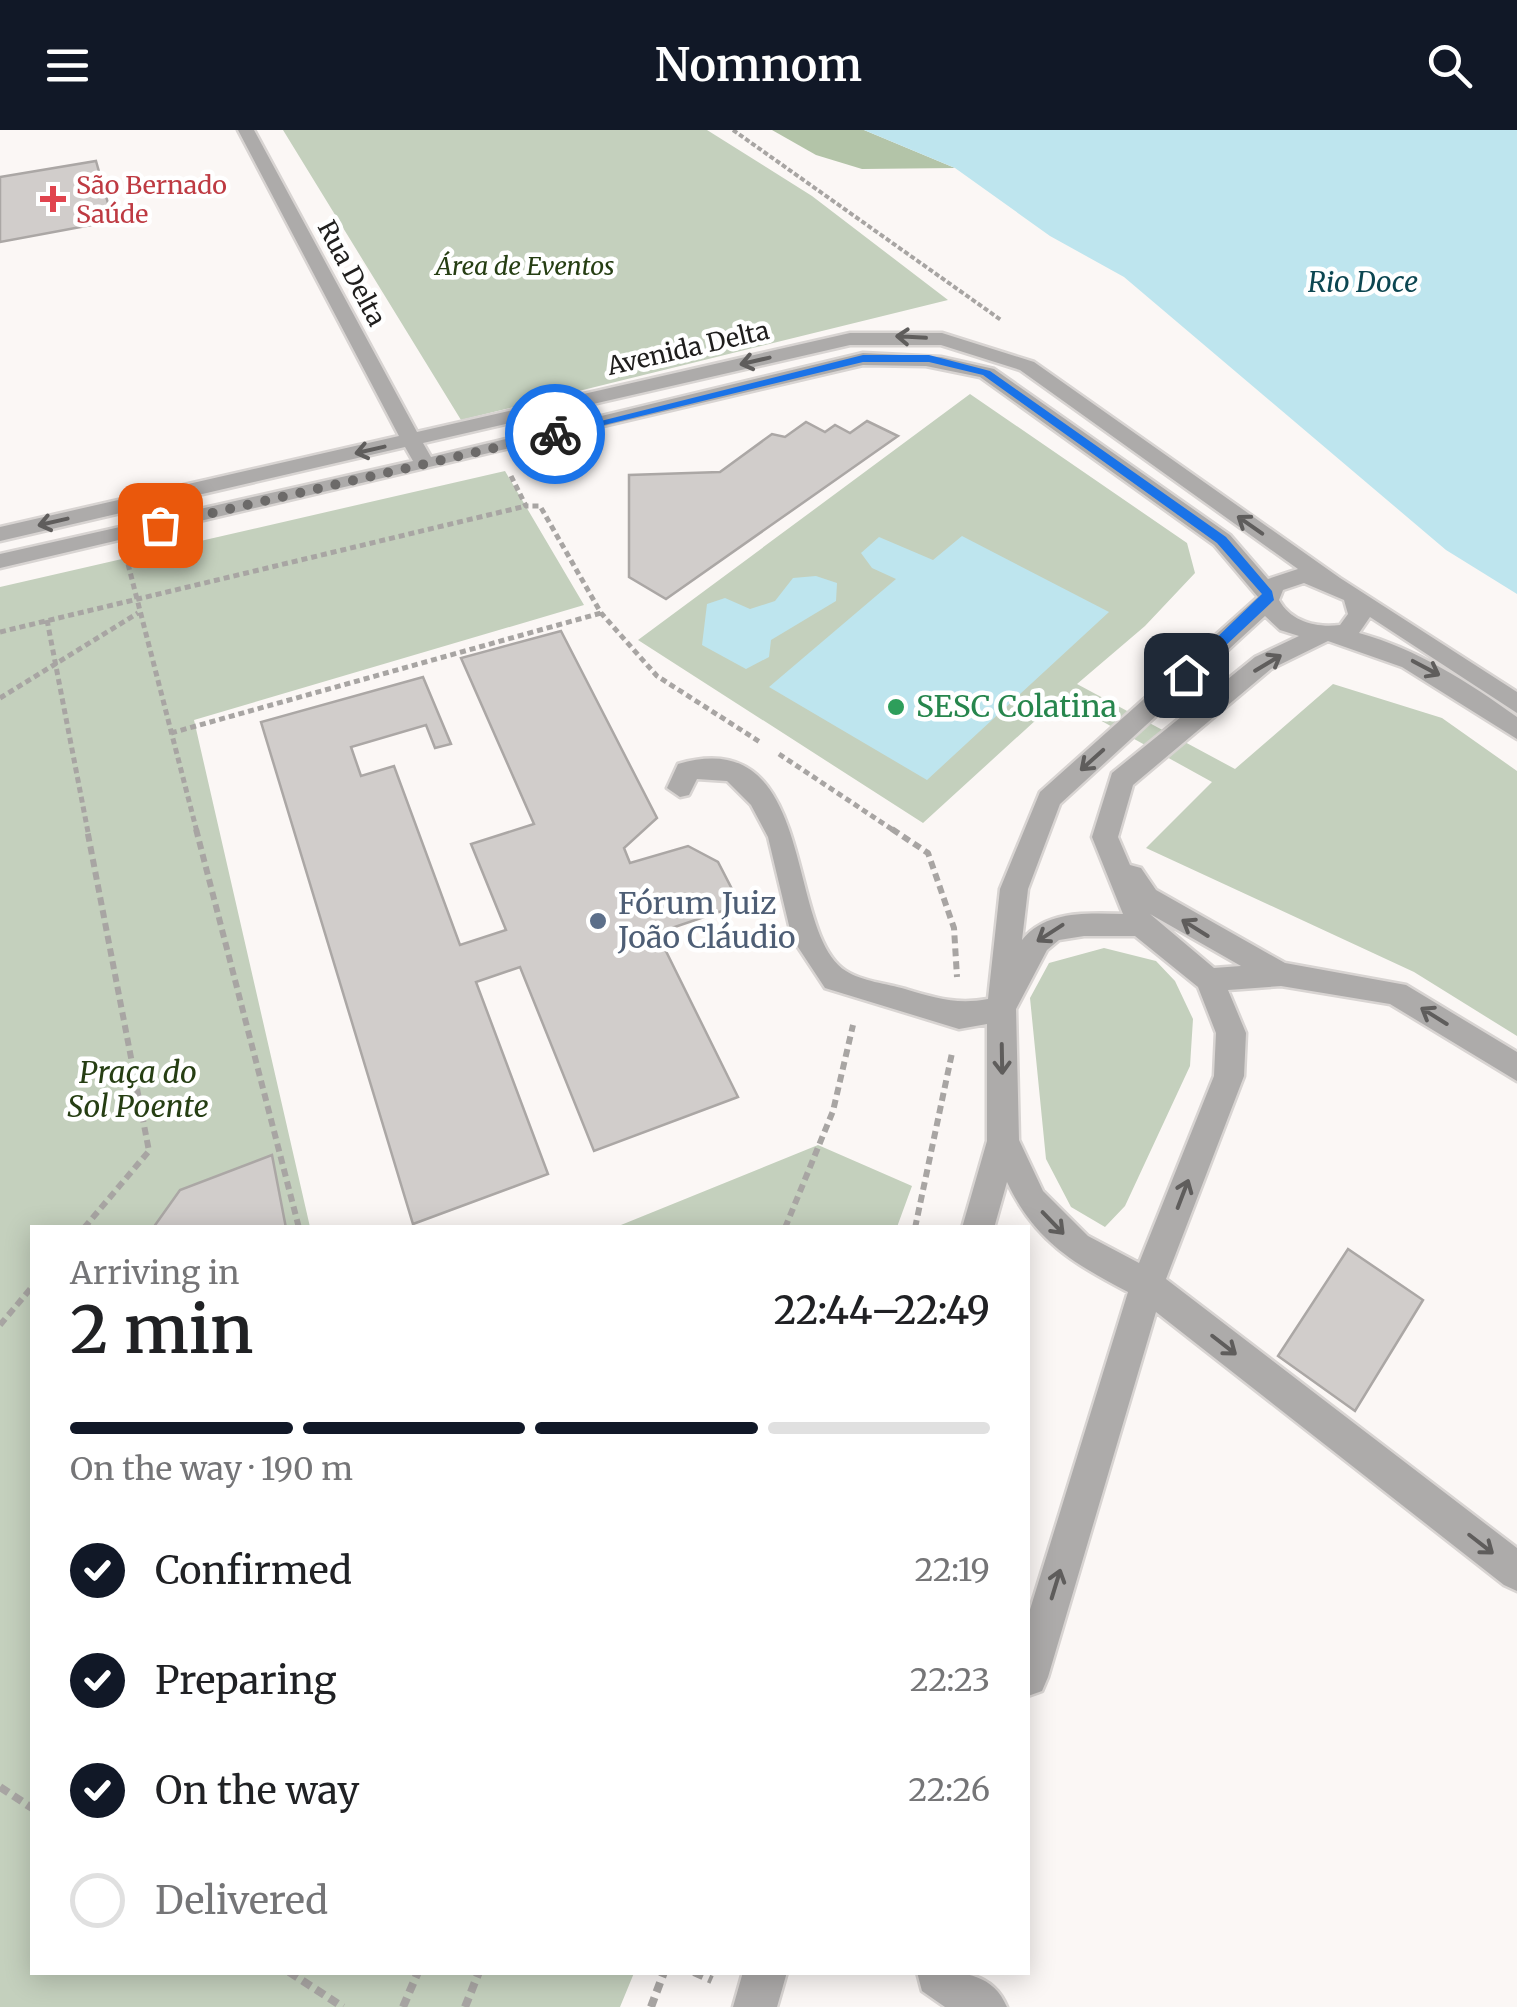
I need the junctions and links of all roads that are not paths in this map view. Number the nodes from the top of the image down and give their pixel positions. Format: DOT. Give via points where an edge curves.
graph roads {
  1 [pos="246,130"];
  2 [pos="414,440"];
  3 [pos="424,465"];
  4 [pos="0,534"];
  5 [pos="0,561"];
  6 [pos="1330,581"];
  7 [pos="1354,596"];
  8 [pos="1268,597"];
  9 [pos="1328,634"];
  10 [pos="1517,704"];
  11 [pos="1517,730"];
  12 [pos="680,788"];
  13 [pos="1105,837"];
  14 [pos="1141,925"];
  15 [pos="1281,974"];
  16 [pos="1209,980"];
  17 [pos="1001,1009"];
  18 [pos="1517,1068"];
  19 [pos="1004,1141"];
  20 [pos="979,1225"];
  21 [pos="1147,1285"];
  22 [pos="1517,1572"];
  23 [pos="1030,1671"];
  24 [pos="763,1975"];
  25 [pos="935,1985"];
  26 [pos="755,2007"];
  27 [pos="985,2007"];
  1 -- 2 [label="street, Rua Delta"];
  2 -- 3 [label="street, Rua Delta"];
  2 -- 4 [label="street, Avenida Delta, one-way"];
  6 -- 2 [label="street, Avenida Delta, one-way" via="1027,366 942,338 850,339"];
  3 -- 5 [label="street, Avenida Delta"];
  3 -- 8 [label="street, Avenida Delta" via="863,358 929,358 987,373 1222,540"];
  6 -- 7 [label="street, Avenida Delta"];
  6 -- 8 [label="street" via="1291,576"];
  7 -- 9 [label="street" via="1356,624"];
  7 -- 10 [label="street, Avenida Delta"];
  8 -- 9 [label="street, Avenida Delta" via="1284,623"];
  8 -- 17 [label="street, one-way" via="1050,800 1014,889"];
  9 -- 11 [label="street, Avenida Delta, one-way" via="1404,656"];
  13 -- 9 [label="street, one-way" via="1121,780 1263,664"];
  12 -- 17 [label="street" via="687,772 708,768 735,773 761,799 781,837 806,938 836,980 960,1018"];
  13 -- 14 [label="street"];
  15 -- 13 [label="street, one-way" via="1146,898"];
  14 -- 16 [label="street"];
  14 -- 17 [label="street, one-way" via="1061,924 1026,950"];
  15 -- 16 [label="street"];
  18 -- 15 [label="street, one-way" via="1396,993"];
  21 -- 16 [label="street, one-way" via="1229,1076 1231,1033"];
  17 -- 19 [label="street, one-way"];
  19 -- 20 [label="street"];
  19 -- 21 [label="street, one-way" via="1032,1202 1076,1247"];
  21 -- 22 [label="street, one-way"];
  23 -- 21 [label="street, one-way"];
  24 -- 26 [label="street"];
  25 -- 27 [label="street"];
}
